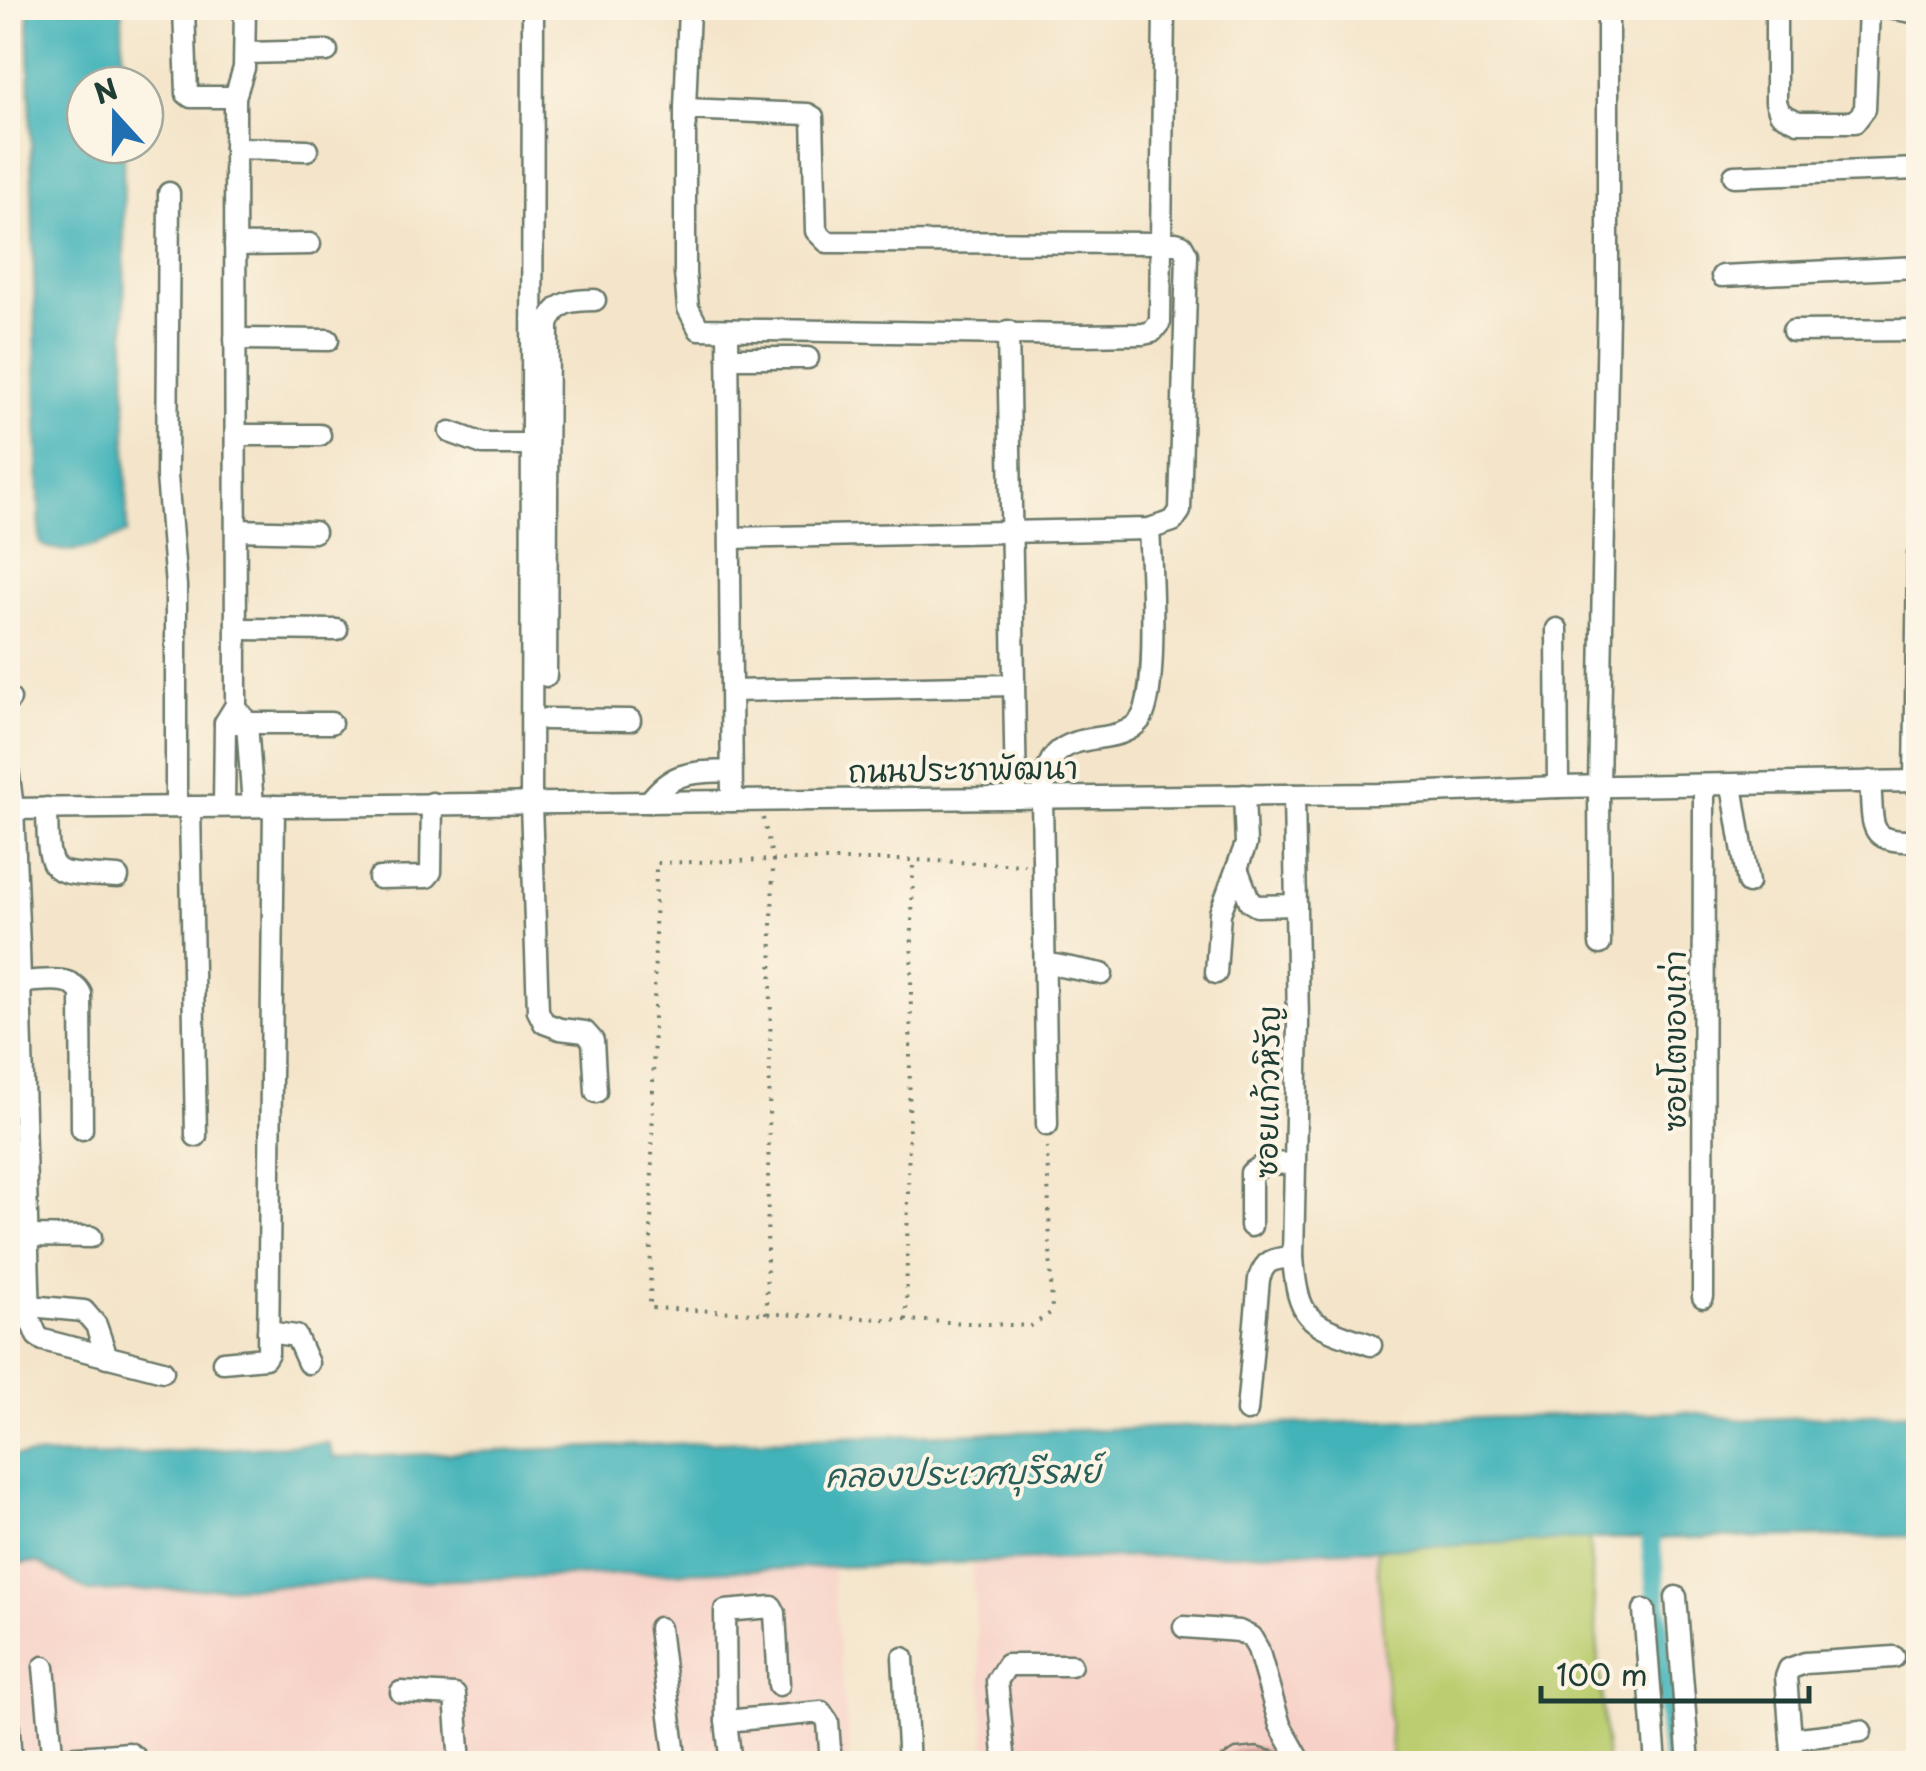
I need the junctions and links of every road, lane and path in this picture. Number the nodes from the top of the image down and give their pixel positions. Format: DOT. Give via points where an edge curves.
graph roads {
  1 [pos="184,8"];
  2 [pos="245,8"];
  3 [pos="534,8"];
  4 [pos="690,8"];
  5 [pos="1164,8"];
  6 [pos="1608,8"];
  7 [pos="1780,8"];
  8 [pos="1869,8"];
  9 [pos="1888,8"];
  10 [pos="1918,13"];
  11 [pos="327,52"];
  12 [pos="246,53"];
  13 [pos="236,97"];
  14 [pos="685,109"];
  15 [pos="235,148"];
  16 [pos="306,150"];
  17 [pos="1918,169"];
  18 [pos="1734,176"];
  19 [pos="169,193"];
  20 [pos="1162,243"];
  21 [pos="310,244"];
  22 [pos="236,245"];
  23 [pos="1918,267"];
  24 [pos="1722,276"];
  25 [pos="594,300"];
  26 [pos="728,330"];
  27 [pos="1918,330"];
  28 [pos="1008,331"];
  29 [pos="1793,331"];
  30 [pos="235,338"];
  31 [pos="328,340"];
  32 [pos="728,358"];
  33 [pos="808,358"];
  34 [pos="450,432"];
  35 [pos="236,435"];
  36 [pos="320,435"];
  37 [pos="533,444"];
  38 [pos="1149,529"];
  39 [pos="236,530"];
  40 [pos="314,532"];
  41 [pos="1011,532"];
  42 [pos="731,538"];
  43 [pos="1918,554"];
  44 [pos="1557,628"];
  45 [pos="236,629"];
  46 [pos="336,630"];
  47 [pos="1014,685"];
  48 [pos="732,691"];
  49 [pos="236,717"];
  50 [pos="545,718"];
  51 [pos="630,720"];
  52 [pos="331,723"];
  53 [pos="8,769"];
  54 [pos="731,771"];
  55 [pos="1917,781"];
  56 [pos="1870,782"];
  57 [pos="1598,786"];
  58 [pos="1704,786"];
  59 [pos="1732,786"];
  60 [pos="1558,787"];
  61 [pos="1294,795"];
  62 [pos="1244,796"];
  63 [pos="1016,798"];
  64 [pos="1042,798"];
  65 [pos="760,800"];
  66 [pos="732,801"];
  67 [pos="649,802"];
  68 [pos="432,804"];
  69 [pos="537,804"];
  70 [pos="224,806"];
  71 [pos="264,806"];
  72 [pos="183,807"];
  73 [pos="47,808"];
  74 [pos="10,809"];
  75 [pos="1918,840"];
  76 [pos="773,860"];
  77 [pos="914,860"];
  78 [pos="1044,866"];
  79 [pos="1238,868"];
  80 [pos="118,877"];
  81 [pos="379,878"];
  82 [pos="1748,883"];
  83 [pos="1296,905"];
  84 [pos="1600,944"];
  85 [pos="1046,963"];
  86 [pos="1216,973"];
  87 [pos="1102,974"];
  88 [pos="20,982"];
  89 [pos="596,1092"];
  90 [pos="1047,1125"];
  91 [pos="82,1129"];
  92 [pos="196,1136"];
  93 [pos="1295,1164"];
  94 [pos="1251,1226"];
  95 [pos="28,1236"];
  96 [pos="92,1236"];
  97 [pos="1293,1257"];
  98 [pos="1703,1297"];
  99 [pos="30,1306"];
  100 [pos="766,1314"];
  101 [pos="906,1320"];
  102 [pos="268,1332"];
  103 [pos="1371,1345"];
  104 [pos="107,1357"];
  105 [pos="224,1362"];
  106 [pos="308,1364"];
  107 [pos="163,1371"];
  108 [pos="1247,1411"];
  109 [pos="1676,1597"];
  110 [pos="1644,1610"];
  111 [pos="1184,1627"];
  112 [pos="659,1628"];
  113 [pos="1894,1657"];
  114 [pos="903,1658"];
  115 [pos="1071,1665"];
  116 [pos="44,1666"];
  117 [pos="779,1684"];
  118 [pos="401,1692"];
  119 [pos="8,1716"];
  120 [pos="726,1720"];
  121 [pos="1861,1731"];
  122 [pos="1791,1739"];
  123 [pos="10,1755"];
  124 [pos="53,1761"];
  125 [pos="138,1764"];
  126 [pos="460,1764"];
  127 [pos="676,1764"];
  128 [pos="730,1764"];
  129 [pos="832,1764"];
  130 [pos="909,1764"];
  131 [pos="1005,1764"];
  132 [pos="1302,1764"];
  133 [pos="1656,1764"];
  134 [pos="1689,1764"];
  135 [pos="1793,1764"];
  1 -- 13 [label="street" via="187,94"];
  2 -- 12 [label="street"];
  3 -- 37 [label="street"];
  4 -- 14 [label="street"];
  5 -- 20 [label="street"];
  6 -- 57 [label="street"];
  7 -- 8 [label="street" via="1776,102 1780,113 1798,122 1855,122 1862,116"];
  9 -- 10 [label="street"];
  11 -- 12 [label="street"];
  12 -- 13 [label="street"];
  13 -- 15 [label="street"];
  14 -- 20 [label="street" via="813,117 816,230 827,242"];
  14 -- 26 [label="street" via="688,308 700,329"];
  15 -- 16 [label="street"];
  15 -- 22 [label="street"];
  17 -- 18 [label="street"];
  19 -- 72 [label="street" via="166,476"];
  20 -- 28 [label="street" via="1160,322 1152,332"];
  20 -- 38 [label="street" via="1182,245 1187,254 1180,511 1173,521"];
  21 -- 22 [label="street"];
  22 -- 30 [label="street"];
  23 -- 24 [label="street"];
  25 -- 50 [label="street" via="564,303 548,325"];
  26 -- 28 [label="street"];
  26 -- 32 [label="street"];
  27 -- 29 [label="street"];
  28 -- 41 [label="street"];
  30 -- 31 [label="street"];
  30 -- 35 [label="street"];
  32 -- 33 [label="street"];
  32 -- 42 [label="street"];
  34 -- 37 [label="street" via="483,444"];
  35 -- 36 [label="street"];
  35 -- 39 [label="street"];
  37 -- 69 [label="street"];
  38 -- 41 [label="street"];
  38 -- 64 [label="street" via="1152,594 1142,719 1126,732 1057,752"];
  39 -- 40 [label="street"];
  39 -- 45 [label="street"];
  41 -- 42 [label="street"];
  41 -- 47 [label="street"];
  42 -- 48 [label="street"];
  43 -- 55 [label="street"];
  44 -- 60 [label="street"];
  45 -- 46 [label="street"];
  45 -- 49 [label="street"];
  47 -- 48 [label="street"];
  47 -- 63 [label="street"];
  48 -- 54 [label="street"];
  49 -- 52 [label="street"];
  49 -- 70 [label="street"];
  49 -- 71 [label="street"];
  50 -- 51 [label="street"];
  50 -- 69 [label="street"];
  53 -- 74 [label="street"];
  54 -- 66 [label="street"];
  54 -- 67 [label="street" via="684,773"];
  55 -- 56 [label="street, ถนนประชาพัฒนา"];
  56 -- 59 [label="street, ถนนประชาพัฒนา"];
  56 -- 75 [label="street" via="1880,837"];
  57 -- 58 [label="street, ถนนประชาพัฒนา"];
  57 -- 60 [label="street, ถนนประชาพัฒนา"];
  57 -- 84 [label="street"];
  58 -- 59 [label="street, ถนนประชาพัฒนา"];
  58 -- 98 [label="street, ซอยโตของเก่า"];
  59 -- 82 [label="street"];
  60 -- 61 [label="street, ถนนประชาพัฒนา"];
  61 -- 62 [label="street, ถนนประชาพัฒนา"];
  61 -- 83 [label="street, ซอยแก้วหิรัญ"];
  62 -- 64 [label="street, ถนนประชาพัฒนา"];
  62 -- 79 [label="street" via="1246,844"];
  63 -- 64 [label="street, ถนนประชาพัฒนา"];
  63 -- 65 [label="street, ถนนประชาพัฒนา"];
  64 -- 78 [label="street"];
  65 -- 66 [label="street, ถนนประชาพัฒนา"];
  65 -- 76 [label="path"];
  66 -- 67 [label="street, ถนนประชาพัฒนา"];
  67 -- 69 [label="street, ถนนประชาพัฒนา"];
  68 -- 69 [label="street, ถนนประชาพัฒนา"];
  68 -- 71 [label="street, ถนนประชาพัฒนา"];
  68 -- 81 [label="street" via="427,878"];
  69 -- 89 [label="street" via="538,1011 544,1022 586,1032 594,1041"];
  70 -- 71 [label="street, ถนนประชาพัฒนา"];
  70 -- 72 [label="street, ถนนประชาพัฒนา"];
  71 -- 102 [label="street"];
  72 -- 73 [label="street, ถนนประชาพัฒนา"];
  72 -- 92 [label="street"];
  73 -- 74 [label="street, ถนนประชาพัฒนา"];
  73 -- 80 [label="street" via="52,867"];
  74 -- 88 [label="street"];
  76 -- 77 [label="path"];
  76 -- 100 [label="path"];
  76 -- 100 [label="path" via="656,862 650,1308"];
  77 -- 78 [label="path"];
  77 -- 101 [label="path"];
  78 -- 85 [label="street"];
  79 -- 83 [label="street" via="1250,902"];
  79 -- 86 [label="street" via="1220,913"];
  83 -- 93 [label="street, ซอยแก้วหิรัญ"];
  85 -- 87 [label="street"];
  85 -- 90 [label="street"];
  88 -- 91 [label="street" via="69,981 81,994"];
  88 -- 95 [label="street"];
  90 -- 101 [label="path" via="1052,1312 1032,1326"];
  93 -- 94 [label="street" via="1266,1163 1252,1173"];
  93 -- 97 [label="street, ซอยแก้วหิรัญ"];
  95 -- 96 [label="street"];
  95 -- 99 [label="street"];
  97 -- 103 [label="street, ซอยแก้วหิรัญ" via="1304,1312 1326,1329"];
  97 -- 108 [label="street" via="1264,1264 1259,1279"];
  99 -- 104 [label="street" via="43,1340"];
  99 -- 104 [label="street" via="84,1311"];
  100 -- 101 [label="path"];
  102 -- 105 [label="street" via="266,1358"];
  102 -- 106 [label="street" via="296,1336"];
  104 -- 107 [label="street"];
  109 -- 134 [label="street"];
  110 -- 133 [label="street"];
  111 -- 132 [label="street" via="1251,1637 1280,1725"];
  112 -- 127 [label="street"];
  113 -- 122 [label="street" via="1789,1670"];
  114 -- 130 [label="street"];
  115 -- 131 [label="street" via="1007,1665 998,1681"];
  116 -- 124 [label="street"];
  117 -- 120 [label="street" via="772,1607 725,1611"];
  118 -- 126 [label="street" via="454,1695"];
  119 -- 123 [label="street"];
  120 -- 128 [label="street"];
  120 -- 129 [label="street" via="821,1712"];
  121 -- 122 [label="street"];
  122 -- 135 [label="street"];
  124 -- 125 [label="street" via="128,1753"];
}
